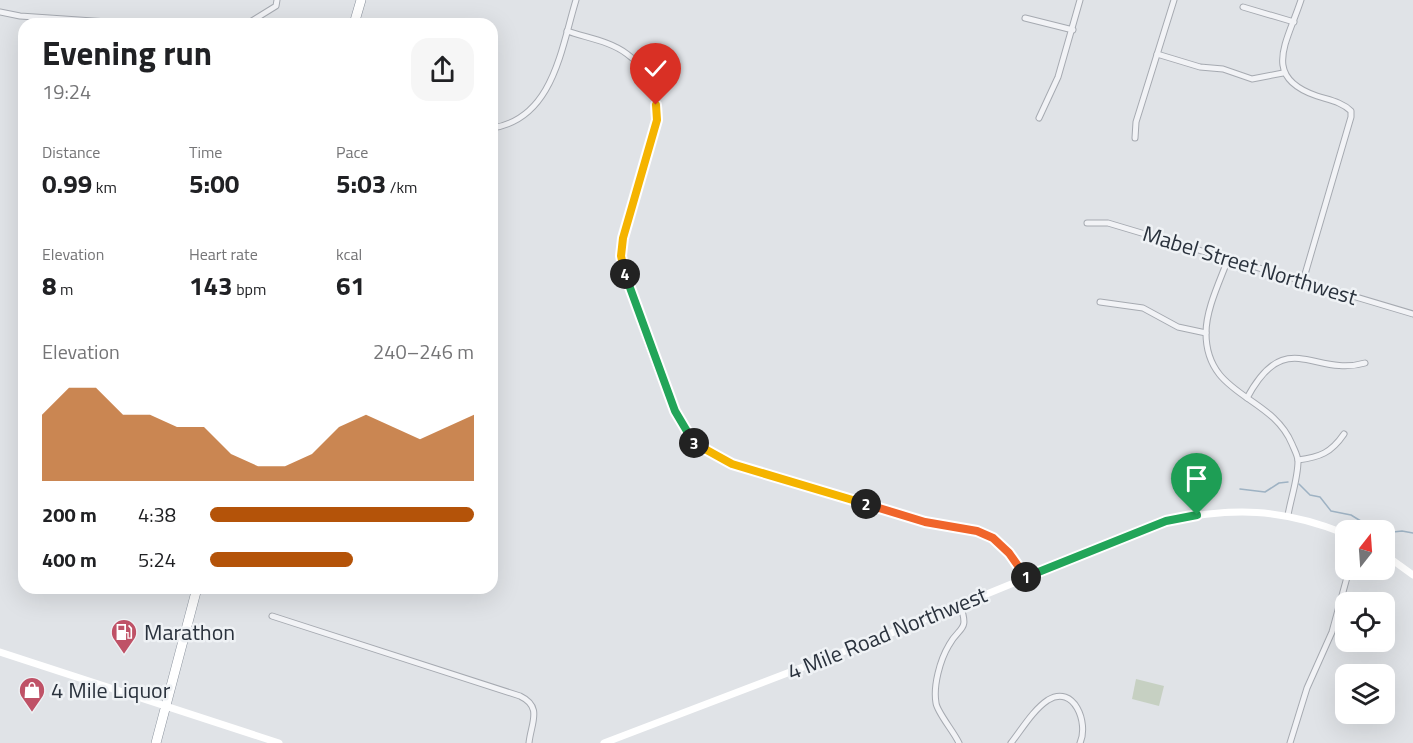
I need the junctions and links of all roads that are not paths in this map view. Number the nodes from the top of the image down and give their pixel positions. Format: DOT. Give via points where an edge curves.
graph roads {
  1 [pos="277,0"];
  2 [pos="361,0"];
  3 [pos="576,0"];
  4 [pos="1080,0"];
  5 [pos="1174,0"];
  6 [pos="1301,0"];
  7 [pos="1243,7"];
  8 [pos="0,12"];
  9 [pos="49,18"];
  10 [pos="257,18"];
  11 [pos="356,18"];
  12 [pos="1025,18"];
  13 [pos="1294,22"];
  14 [pos="1073,30"];
  15 [pos="567,31"];
  16 [pos="1157,54"];
  17 [pos="1283,73"];
  18 [pos="1039,118"];
  19 [pos="498,126"];
  20 [pos="1135,138"];
  21 [pos="1087,223"];
  22 [pos="1227,259"];
  23 [pos="1303,281"];
  24 [pos="1100,302"];
  25 [pos="1413,314"];
  26 [pos="1206,333"];
  27 [pos="1365,363"];
  28 [pos="1247,398"];
  29 [pos="1344,434"];
  30 [pos="1298,460"];
  31 [pos="1287,515"];
  32 [pos="1335,530"];
  33 [pos="1395,562"];
  34 [pos="1413,575"];
  35 [pos="1026,578"];
  36 [pos="1346,580"];
  37 [pos="195,594"];
  38 [pos="960,605"];
  39 [pos="272,616"];
  40 [pos="0,652"];
  41 [pos="165,706"];
  42 [pos="156,743"];
  43 [pos="279,743"];
  44 [pos="529,743"];
  45 [pos="605,743"];
  46 [pos="959,743"];
  47 [pos="1011,743"];
  48 [pos="1080,743"];
  49 [pos="1290,743"];
  1 -- 10 [label="street" via="276,6"];
  2 -- 11 [label="highway"];
  3 -- 15 [label="street"];
  4 -- 14 [label="street"];
  5 -- 16 [label="street"];
  6 -- 13 [label="street"];
  7 -- 13 [label="street"];
  8 -- 9 [label="street"];
  12 -- 14 [label="street"];
  13 -- 17 [label="street" via="1283,56"];
  14 -- 18 [label="street"];
  15 -- 19 [label="street" via="552,81 537,105 520,119"];
  15 -- 35 [label="street" via="626,53 645,68 655,89 657,120 621,256 675,411 694,442 732,464 925,522 977,531 993,538 1009,553"];
  16 -- 17 [label="street" via="1252,80"];
  16 -- 20 [label="street" via="1136,122"];
  17 -- 23 [label="street" via="1294,87 1345,105 1351,111"];
  21 -- 22 [label="street, Mabel Street Northwest" via="1108,223"];
  22 -- 23 [label="street, Mabel Street Northwest"];
  22 -- 26 [label="street"];
  23 -- 25 [label="street, Mabel Street Northwest"];
  24 -- 26 [label="street" via="1143,308 1178,327"];
  26 -- 28 [label="street" via="1214,368 1230,388"];
  27 -- 28 [label="street" via="1340,367 1306,358 1284,360 1257,380"];
  28 -- 30 [label="street" via="1283,426"];
  29 -- 30 [label="street" via="1323,456"];
  30 -- 31 [label="street"];
  31 -- 32 [label="main road, 4 Mile Road Northwest"];
  31 -- 35 [label="main road, 4 Mile Road Northwest" via="1233,510 1166,521"];
  33 -- 34 [label="main road"];
  35 -- 38 [label="main road, 4 Mile Road Northwest"];
  36 -- 49 [label="street" via="1332,632 1307,688"];
  37 -- 41 [label="highway"];
  38 -- 45 [label="main road, 4 Mile Road Northwest"];
  38 -- 46 [label="street" via="965,618 962,631 949,644 936,691 936,705"];
  39 -- 44 [label="street" via="520,696 531,703 536,713"];
  40 -- 41 [label="main road"];
  41 -- 42 [label="highway"];
  41 -- 43 [label="main road"];
  47 -- 48 [label="street" via="1035,712 1050,699 1060,698 1080,709"];
}
